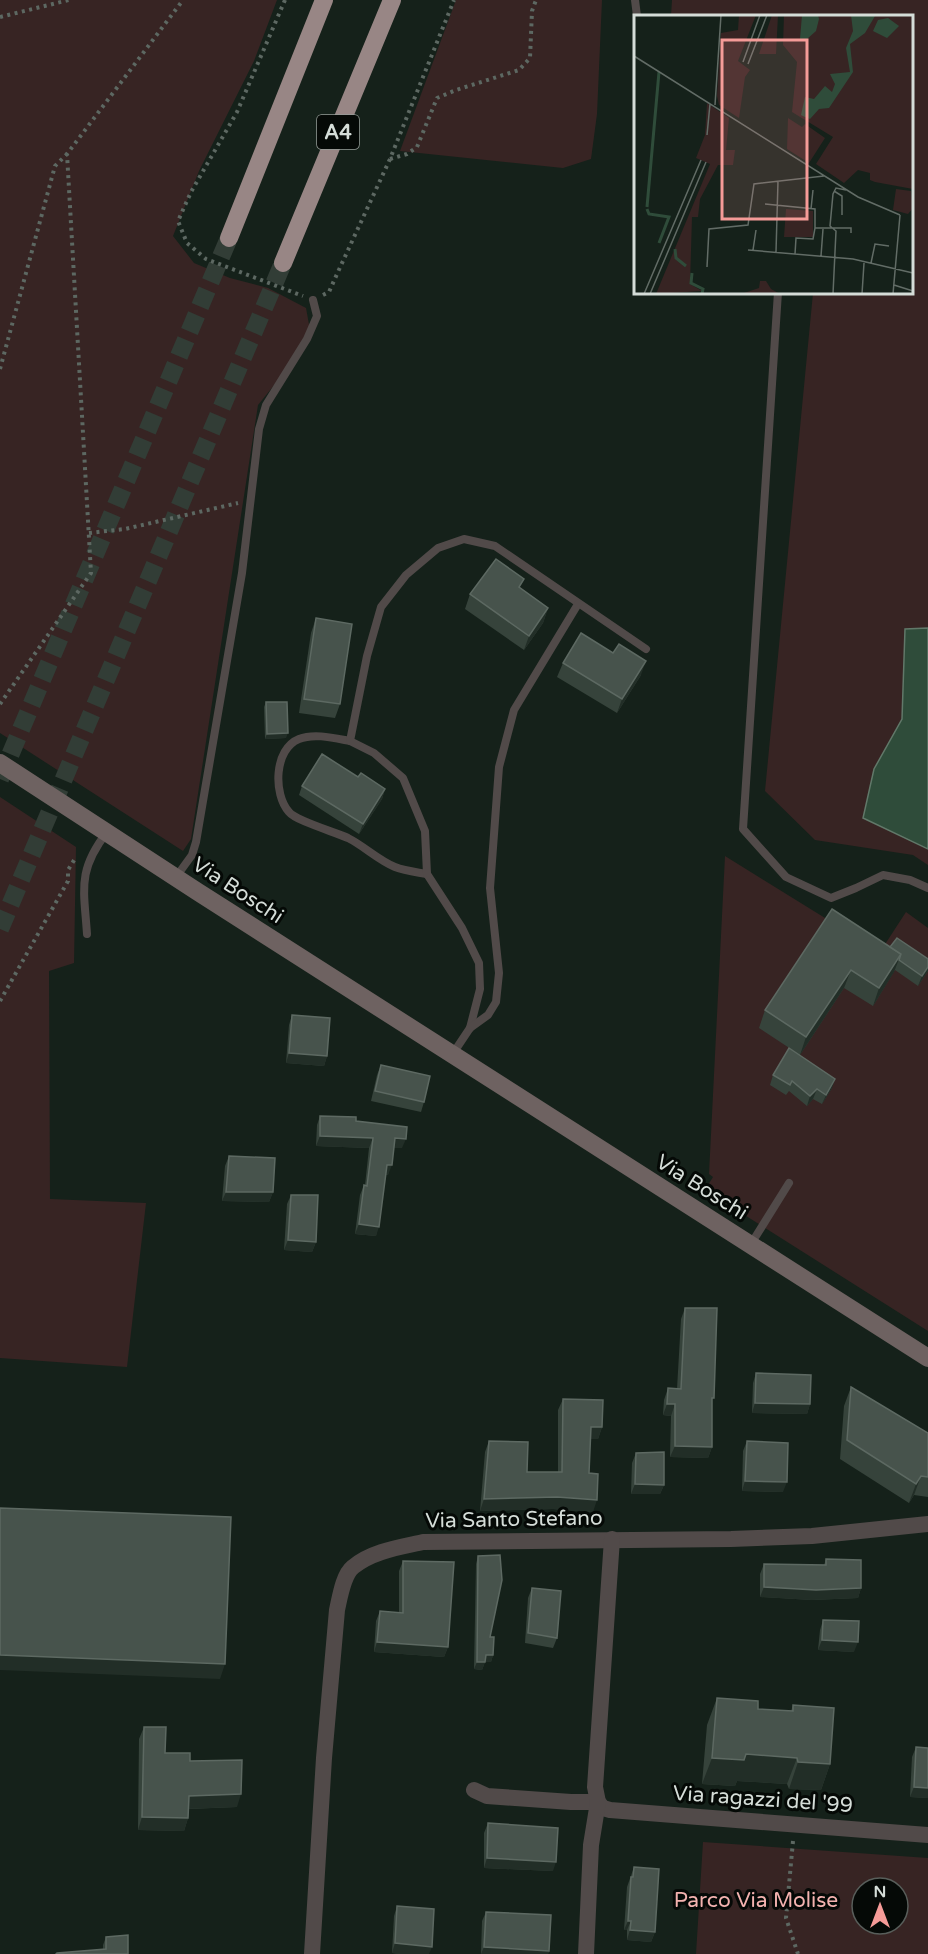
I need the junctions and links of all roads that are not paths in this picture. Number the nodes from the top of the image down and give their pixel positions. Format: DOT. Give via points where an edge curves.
graph roads {
  1 [pos="324,0"];
  2 [pos="392,0"];
  3 [pos="635,0"];
  4 [pos="637,15"];
  5 [pos="229,238"];
  6 [pos="283,263"];
  7 [pos="778,294"];
  8 [pos="313,300"];
  9 [pos="578,604"];
  10 [pos="646,649"];
  11 [pos="350,741"];
  12 [pos="0,763"];
  13 [pos="107,832"];
  14 [pos="427,874"];
  15 [pos="176,877"];
  16 [pos="928,888"];
  17 [pos="87,934"];
  18 [pos="470,1028"];
  19 [pos="452,1055"];
  20 [pos="789,1183"];
  21 [pos="751,1244"];
  22 [pos="928,1358"];
  23 [pos="928,1524"];
  24 [pos="612,1539"];
  25 [pos="474,1790"];
  26 [pos="598,1802"];
  27 [pos="928,1834"];
  28 [pos="312,1954"];
  29 [pos="586,1954"];
  1 -- 5 [label="highway"];
  2 -- 6 [label="highway, A4"];
  3 -- 4 [label="lane"];
  7 -- 16 [label="lane" via="743,829 786,877 831,897 883,875"];
  8 -- 15 [label="lane" via="317,316 266,405 259,429 242,573 196,842"];
  9 -- 10 [label="lane"];
  9 -- 11 [label="lane" via="495,546 464,539 438,549 406,575 381,607"];
  9 -- 18 [label="lane" via="514,710 499,767 490,888 499,973 495,1002 488,1015"];
  11 -- 14 [label="lane" via="374,753 403,778 425,831"];
  11 -- 14 [label="lane" via="324,736 299,739 287,748 278,784 282,801 290,814 349,839 395,867"];
  12 -- 13 [label="main road, Via Boschi"];
  13 -- 15 [label="main road, Via Boschi"];
  13 -- 17 [label="lane" via="92,854 83,879"];
  14 -- 18 [label="lane" via="479,963 480,989"];
  15 -- 19 [label="main road, Via Boschi"];
  18 -- 19 [label="lane"];
  19 -- 21 [label="main road, Via Boschi"];
  20 -- 21 [label="lane"];
  21 -- 22 [label="main road, Via Boschi"];
  23 -- 24 [label="street, Via Santo Stefano" via="812,1536"];
  24 -- 26 [label="street" via="595,1787"];
  24 -- 28 [label="street, Via Santo Stefano" via="423,1542 381,1552 352,1567 337,1610"];
  25 -- 26 [label="street, Via ragazzi del '99" via="486,1796"];
  26 -- 27 [label="street, Via ragazzi del '99" via="610,1810"];
  26 -- 29 [label="street" via="591,1845"];
}
